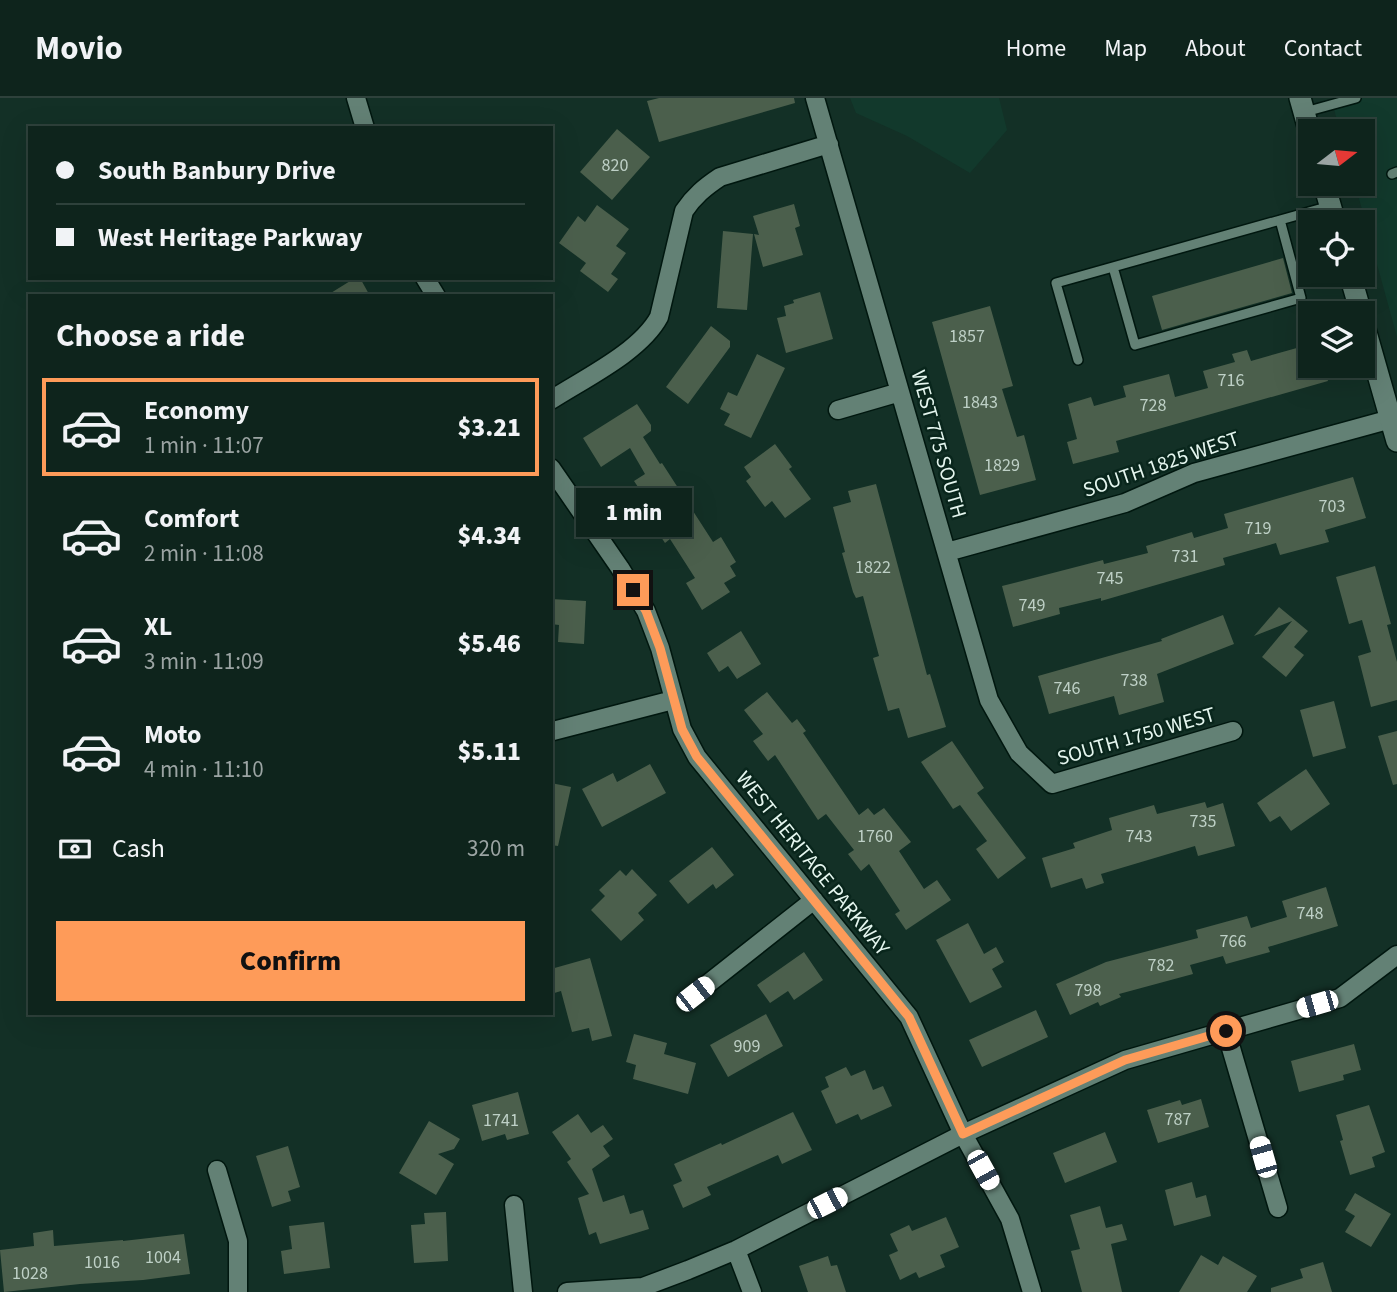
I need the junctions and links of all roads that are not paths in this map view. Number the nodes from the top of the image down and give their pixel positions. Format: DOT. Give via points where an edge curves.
graph roads {
  1 [pos="356,98"];
  2 [pos="816,98"];
  3 [pos="1356,98"];
  4 [pos="1302,105"];
  5 [pos="364,126"];
  6 [pos="829,144"];
  7 [pos="1298,218"];
  8 [pos="1280,220"];
  9 [pos="1113,267"];
  10 [pos="1375,359"];
  11 [pos="1078,360"];
  12 [pos="900,391"];
  13 [pos="553,399"];
  14 [pos="838,410"];
  15 [pos="1394,418"];
  16 [pos="1397,441"];
  17 [pos="553,471"];
  18 [pos="947,552"];
  19 [pos="673,700"];
  20 [pos="553,731"];
  21 [pos="1233,731"];
  22 [pos="1052,784"];
  23 [pos="814,900"];
  24 [pos="1397,956"];
  25 [pos="695,994"];
  26 [pos="1226,1031"];
  27 [pos="963,1134"];
  28 [pos="216,1170"];
  29 [pos="514,1205"];
  30 [pos="1278,1208"];
  31 [pos="736,1250"];
  32 [pos="238,1292"];
  33 [pos="523,1292"];
  34 [pos="567,1292"];
  35 [pos="752,1292"];
  36 [pos="1031,1292"];
  1 -- 5 [label="street"];
  2 -- 6 [label="street, WEST 775 SOUTH"];
  3 -- 4 [label="lane"];
  6 -- 12 [label="street, WEST 775 SOUTH"];
  6 -- 13 [label="street" via="720,177 693,197 684,211 659,317 651,331"];
  7 -- 8 [label="lane"];
  8 -- 9 [label="lane"];
  8 -- 9 [label="lane" via="1301,298 1288,302 1135,345"];
  9 -- 11 [label="lane" via="1056,283"];
  10 -- 15 [label="street"];
  12 -- 14 [label="street"];
  12 -- 18 [label="street, WEST 775 SOUTH"];
  15 -- 16 [label="street"];
  15 -- 18 [label="street, SOUTH 1825 WEST" via="1194,473 1125,503"];
  17 -- 19 [label="street, WEST HERITAGE PARKWAY" via="646,611"];
  18 -- 22 [label="street, WEST 775 SOUTH" via="989,700 1019,753"];
  19 -- 20 [label="street"];
  19 -- 23 [label="street, WEST HERITAGE PARKWAY" via="697,757"];
  21 -- 22 [label="street, SOUTH 1750 WEST"];
  23 -- 25 [label="street"];
  23 -- 27 [label="street, WEST HERITAGE PARKWAY" via="909,1017"];
  24 -- 26 [label="street" via="1340,998"];
  26 -- 27 [label="street" via="1125,1060"];
  26 -- 30 [label="street"];
  27 -- 31 [label="street"];
  27 -- 36 [label="street, WEST HERITAGE PARKWAY" via="1010,1219"];
  28 -- 32 [label="street" via="238,1241"];
  29 -- 33 [label="street"];
  31 -- 34 [label="street" via="643,1287"];
  31 -- 35 [label="street"];
}
